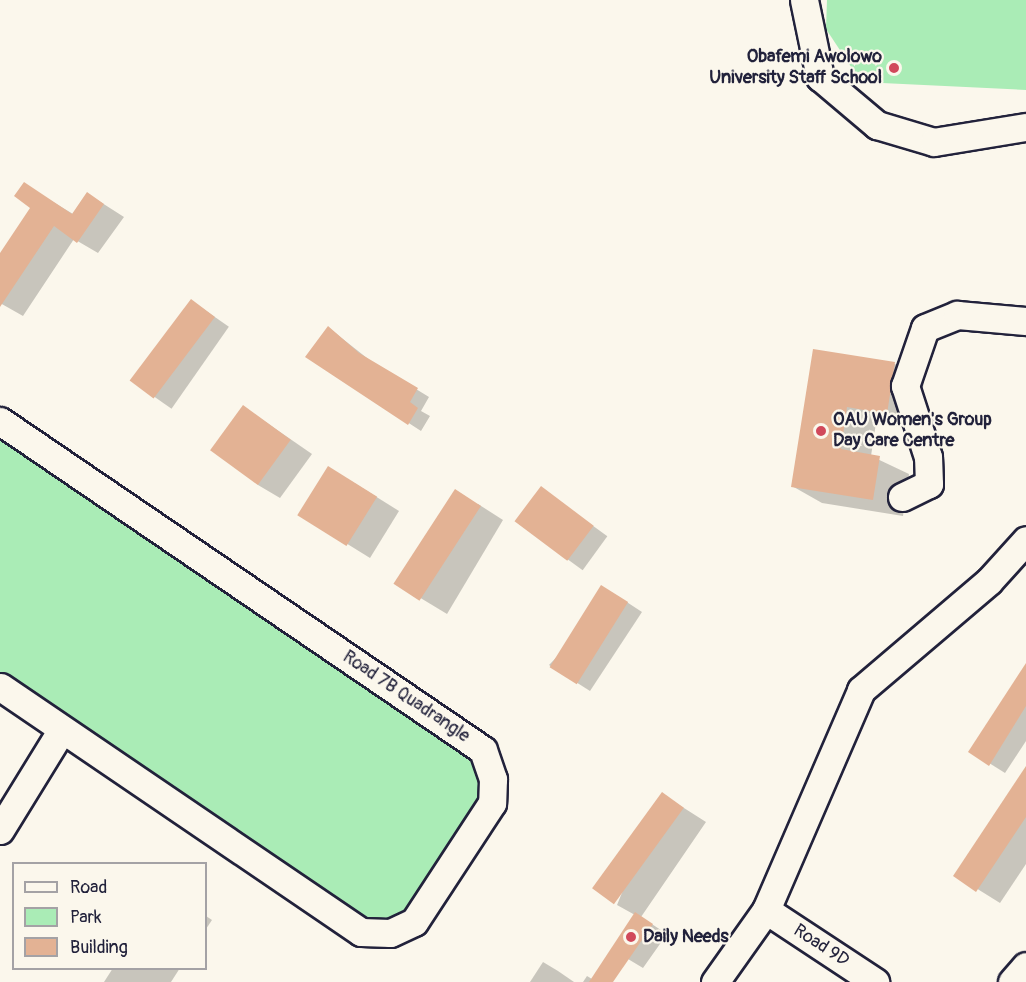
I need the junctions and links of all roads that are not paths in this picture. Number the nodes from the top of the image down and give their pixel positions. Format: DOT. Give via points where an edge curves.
graph roads {
  1 [pos="804,0"];
  2 [pos="1026,127"];
  3 [pos="1026,321"];
  4 [pos="0,421"];
  5 [pos="902,497"];
  6 [pos="1026,540"];
  7 [pos="0,687"];
  8 [pos="61,730"];
  9 [pos="0,830"];
  10 [pos="766,910"];
  11 [pos="1026,966"];
  12 [pos="715,982"];
  13 [pos="875,982"];
  14 [pos="1012,982"];
  1 -- 2 [label="street" via="820,77 877,124 934,142"];
  3 -- 5 [label="street" via="957,315 925,328 905,386 928,457 929,484"];
  4 -- 8 [label="street, Road 7B Quadrangle" via="483,750 493,779 492,803 414,922 390,933 361,932"];
  6 -- 10 [label="street" via="989,581 861,690"];
  7 -- 8 [label="street, Road 7B Quadrangle"];
  8 -- 9 [label="street"];
  10 -- 12 [label="street"];
  10 -- 13 [label="street, Road 9D"];
  11 -- 14 [label="street"];
}
